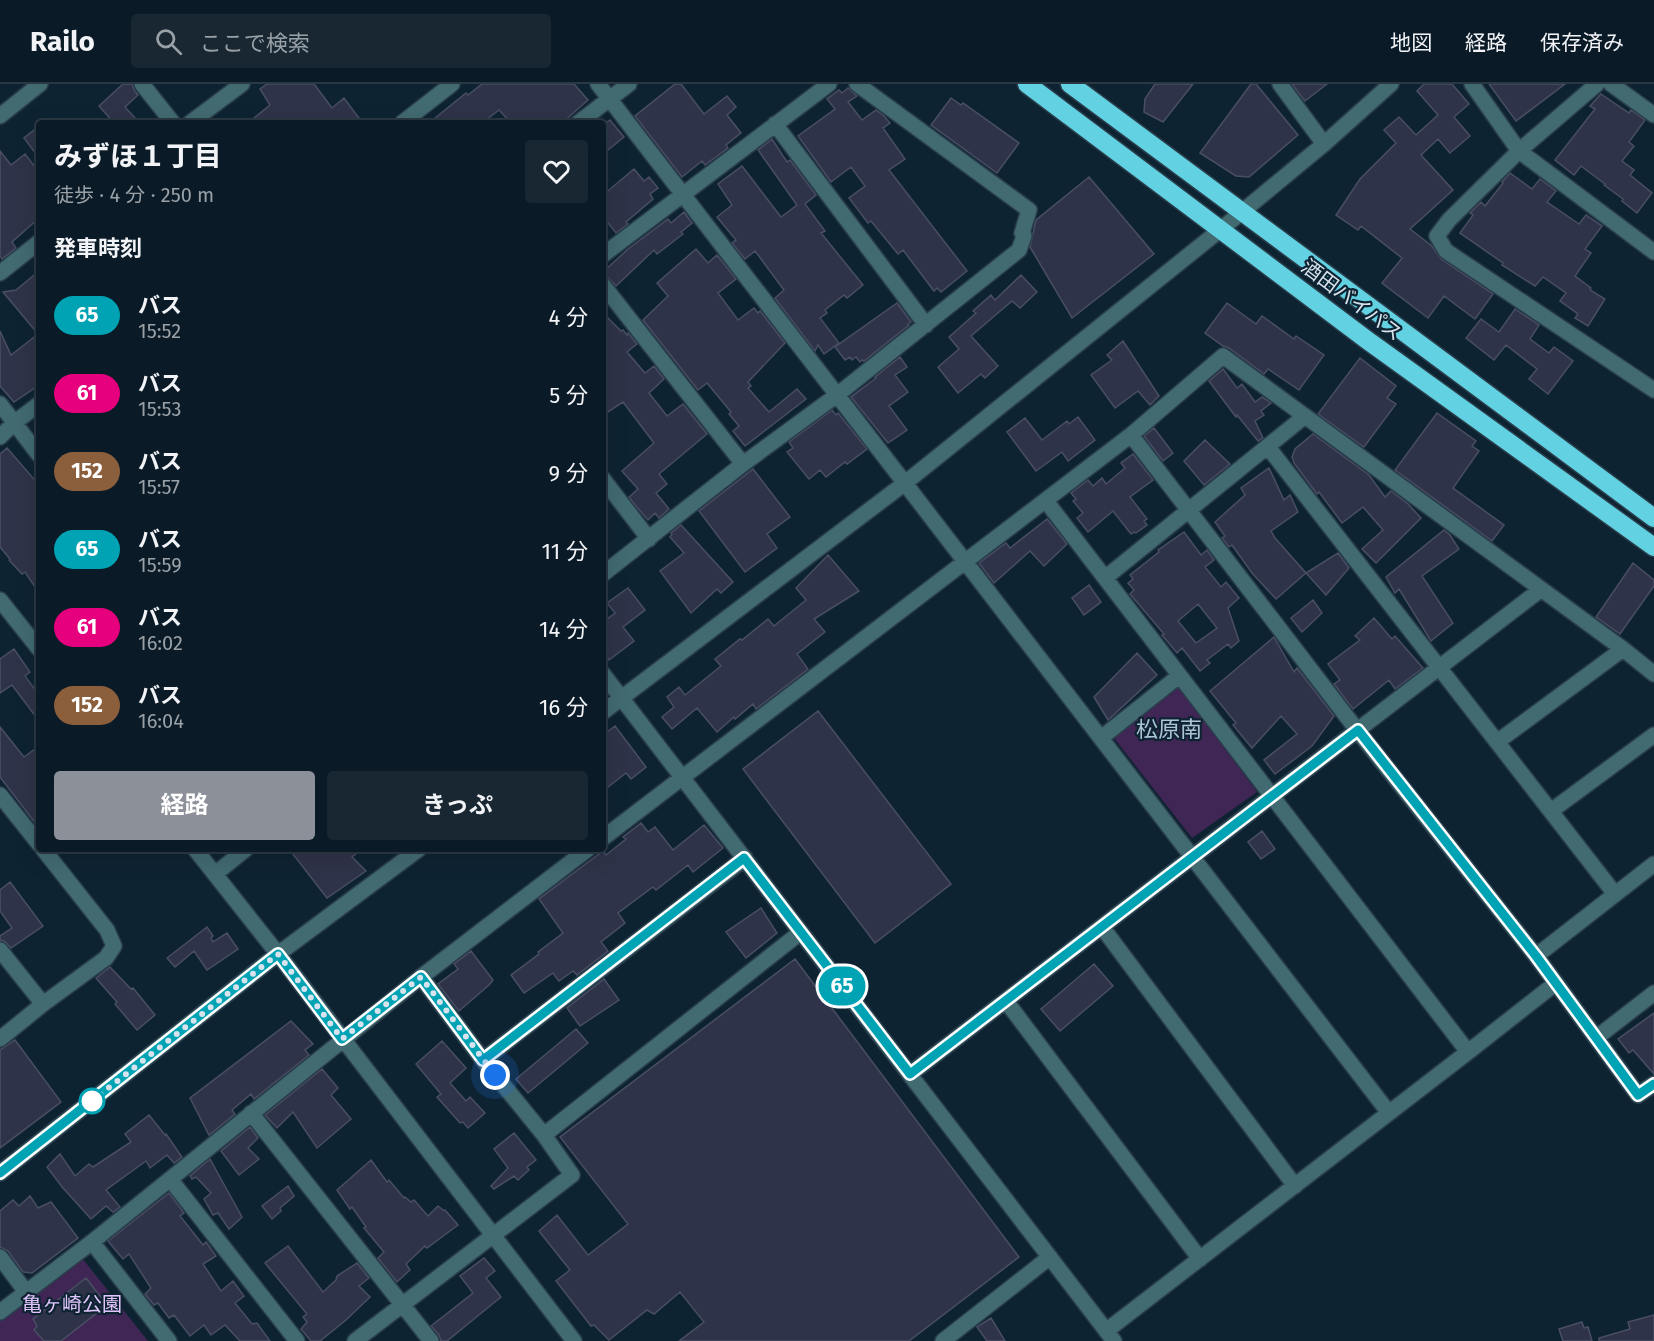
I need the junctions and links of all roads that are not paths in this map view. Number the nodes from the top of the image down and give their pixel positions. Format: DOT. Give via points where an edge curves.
graph roads {
  1 [pos="40,84"];
  2 [pos="142,84"];
  3 [pos="242,84"];
  4 [pos="452,84"];
  5 [pos="598,84"];
  6 [pos="628,84"];
  7 [pos="829,84"];
  8 [pos="857,84"];
  9 [pos="1027,84"];
  10 [pos="1070,84"];
  11 [pos="1280,84"];
  12 [pos="1391,84"];
  13 [pos="1472,84"];
  14 [pos="1597,84"];
  15 [pos="1611,84"];
  16 [pos="609,98"];
  17 [pos="1654,115"];
  18 [pos="0,116"];
  19 [pos="171,120"];
  20 [pos="194,120"];
  21 [pos="406,120"];
  22 [pos="582,120"];
  23 [pos="775,124"];
  24 [pos="1324,144"];
  25 [pos="1519,151"];
  26 [pos="682,194"];
  27 [pos="1243,211"];
  28 [pos="1220,230"];
  29 [pos="36,244"];
  30 [pos="1654,252"];
  31 [pos="606,253"];
  32 [pos="0,273"];
  33 [pos="606,289"];
  34 [pos="926,325"];
  35 [pos="1651,383"];
  36 [pos="837,395"];
  37 [pos="0,404"];
  38 [pos="36,406"];
  39 [pos="1305,416"];
  40 [pos="14,423"];
  41 [pos="1131,435"];
  42 [pos="0,437"];
  43 [pos="1268,447"];
  44 [pos="36,450"];
  45 [pos="743,464"];
  46 [pos="606,483"];
  47 [pos="905,483"];
  48 [pos="1046,501"];
  49 [pos="1189,510"];
  50 [pos="1654,518"];
  51 [pos="649,539"];
  52 [pos="1654,547"];
  53 [pos="966,562"];
  54 [pos="606,572"];
  55 [pos="1105,578"];
  56 [pos="1540,590"];
  57 [pos="0,600"];
  58 [pos="36,645"];
  59 [pos="1623,649"];
  60 [pos="1439,668"];
  61 [pos="1654,674"];
  62 [pos="1179,676"];
  63 [pos="606,678"];
  64 [pos="622,698"];
  65 [pos="606,710"];
  66 [pos="1358,730"];
  67 [pos="1654,735"];
  68 [pos="1101,738"];
  69 [pos="1497,742"];
  70 [pos="683,777"];
  71 [pos="0,795"];
  72 [pos="1271,796"];
  73 [pos="1551,812"];
  74 [pos="606,836"];
  75 [pos="36,840"];
  76 [pos="45,852"];
  77 [pos="197,852"];
  78 [pos="242,852"];
  79 [pos="415,852"];
  80 [pos="584,852"];
  81 [pos="1193,857"];
  82 [pos="744,858"];
  83 [pos="1654,864"];
  84 [pos="215,874"];
  85 [pos="1615,894"];
  86 [pos="1102,927"];
  87 [pos="801,932"];
  88 [pos="0,950"];
  89 [pos="278,954"];
  90 [pos="1536,956"];
  91 [pos="421,977"];
  92 [pos="1556,983"];
  93 [pos="1654,993"];
  94 [pos="1006,1001"];
  95 [pos="43,1004"];
  96 [pos="1596,1038"];
  97 [pos="0,1039"];
  98 [pos="342,1039"];
  99 [pos="1468,1052"];
  100 [pos="483,1060"];
  101 [pos="910,1074"];
  102 [pos="1654,1084"];
  103 [pos="251,1113"];
  104 [pos="1389,1113"];
  105 [pos="544,1135"];
  106 [pos="0,1173"];
  107 [pos="170,1179"];
  108 [pos="1295,1186"];
  109 [pos="493,1235"];
  110 [pos="92,1242"];
  111 [pos="0,1257"];
  112 [pos="1050,1257"];
  113 [pos="1200,1259"];
  114 [pos="26,1292"];
  115 [pos="402,1305"];
  116 [pos="0,1312"];
  117 [pos="1110,1336"];
  118 [pos="169,1341"];
  119 [pos="297,1341"];
  120 [pos="355,1341"];
  121 [pos="430,1341"];
  122 [pos="574,1341"];
  123 [pos="943,1341"];
  1 -- 18 [label="street"];
  2 -- 19 [label="street"];
  3 -- 20 [label="street"];
  4 -- 21 [label="street"];
  5 -- 16 [label="street"];
  6 -- 16 [label="street"];
  7 -- 23 [label="street"];
  8 -- 34 [label="street" via="1029,210 1020,250"];
  9 -- 28 [label="highway, 酒田バイパス"];
  10 -- 27 [label="highway, 酒田バイパス"];
  11 -- 24 [label="street"];
  12 -- 24 [label="street"];
  13 -- 25 [label="street"];
  14 -- 25 [label="street"];
  15 -- 17 [label="street"];
  16 -- 22 [label="street"];
  16 -- 26 [label="street"];
  23 -- 26 [label="street"];
  23 -- 34 [label="street"];
  24 -- 27 [label="street"];
  25 -- 30 [label="street"];
  25 -- 35 [label="street" via="1437,236 1446,250"];
  26 -- 31 [label="street"];
  26 -- 36 [label="street"];
  27 -- 28 [label="street"];
  27 -- 50 [label="highway, 酒田バイパス"];
  28 -- 47 [label="street"];
  28 -- 52 [label="highway, 酒田バイパス"];
  29 -- 32 [label="street"];
  33 -- 45 [label="street"];
  34 -- 36 [label="street"];
  36 -- 45 [label="street"];
  36 -- 47 [label="street"];
  37 -- 40 [label="street"];
  38 -- 40 [label="street"];
  39 -- 41 [label="street" via="1223,356"];
  39 -- 43 [label="street"];
  39 -- 56 [label="street"];
  40 -- 42 [label="street"];
  40 -- 44 [label="street"];
  41 -- 48 [label="street"];
  41 -- 49 [label="street"];
  43 -- 49 [label="street"];
  43 -- 60 [label="street"];
  45 -- 51 [label="street"];
  46 -- 51 [label="street"];
  47 -- 53 [label="street"];
  47 -- 64 [label="street"];
  48 -- 53 [label="street"];
  48 -- 55 [label="street"];
  49 -- 55 [label="street"];
  49 -- 66 [label="street"];
  51 -- 54 [label="street"];
  53 -- 68 [label="street"];
  53 -- 70 [label="street"];
  55 -- 62 [label="street"];
  56 -- 59 [label="street"];
  56 -- 60 [label="street"];
  57 -- 58 [label="street"];
  59 -- 61 [label="street"];
  59 -- 69 [label="street"];
  60 -- 66 [label="street"];
  60 -- 69 [label="street"];
  62 -- 68 [label="street"];
  62 -- 72 [label="street"];
  63 -- 64 [label="street"];
  64 -- 65 [label="street"];
  64 -- 70 [label="street"];
  66 -- 72 [label="street"];
  66 -- 90 [label="street"];
  67 -- 73 [label="street"];
  68 -- 81 [label="street"];
  69 -- 73 [label="street"];
  70 -- 74 [label="street"];
  70 -- 82 [label="street"];
  71 -- 75 [label="street"];
  72 -- 81 [label="street"];
  72 -- 99 [label="street"];
  73 -- 85 [label="street"];
  76 -- 95 [label="street" via="107,930 114,946 106,958"];
  77 -- 84 [label="street"];
  78 -- 84 [label="street"];
  79 -- 89 [label="street"];
  80 -- 91 [label="street"];
  81 -- 86 [label="street"];
  81 -- 104 [label="street"];
  82 -- 87 [label="street"];
  82 -- 100 [label="street"];
  83 -- 85 [label="street"];
  84 -- 89 [label="street"];
  85 -- 90 [label="street"];
  86 -- 94 [label="street"];
  86 -- 108 [label="street"];
  87 -- 101 [label="street"];
  87 -- 105 [label="street"];
  88 -- 95 [label="street"];
  89 -- 98 [label="street"];
  89 -- 106 [label="street"];
  90 -- 92 [label="street"];
  91 -- 98 [label="street"];
  91 -- 100 [label="street"];
  92 -- 96 [label="street"];
  92 -- 99 [label="street"];
  93 -- 96 [label="street"];
  94 -- 101 [label="street"];
  94 -- 113 [label="street"];
  95 -- 97 [label="street"];
  96 -- 102 [label="street" via="1638,1095"];
  98 -- 103 [label="street"];
  98 -- 109 [label="street"];
  99 -- 104 [label="street"];
  100 -- 105 [label="street"];
  101 -- 112 [label="street"];
  103 -- 107 [label="street"];
  103 -- 115 [label="street"];
  104 -- 108 [label="street"];
  105 -- 109 [label="street" via="572,1175"];
  107 -- 110 [label="street"];
  107 -- 119 [label="street"];
  108 -- 113 [label="street"];
  109 -- 115 [label="street"];
  109 -- 122 [label="street"];
  110 -- 114 [label="street"];
  110 -- 118 [label="street"];
  111 -- 114 [label="street"];
  112 -- 117 [label="street"];
  112 -- 123 [label="street"];
  113 -- 117 [label="street"];
  114 -- 116 [label="street"];
  115 -- 120 [label="street"];
  115 -- 121 [label="street"];
}
